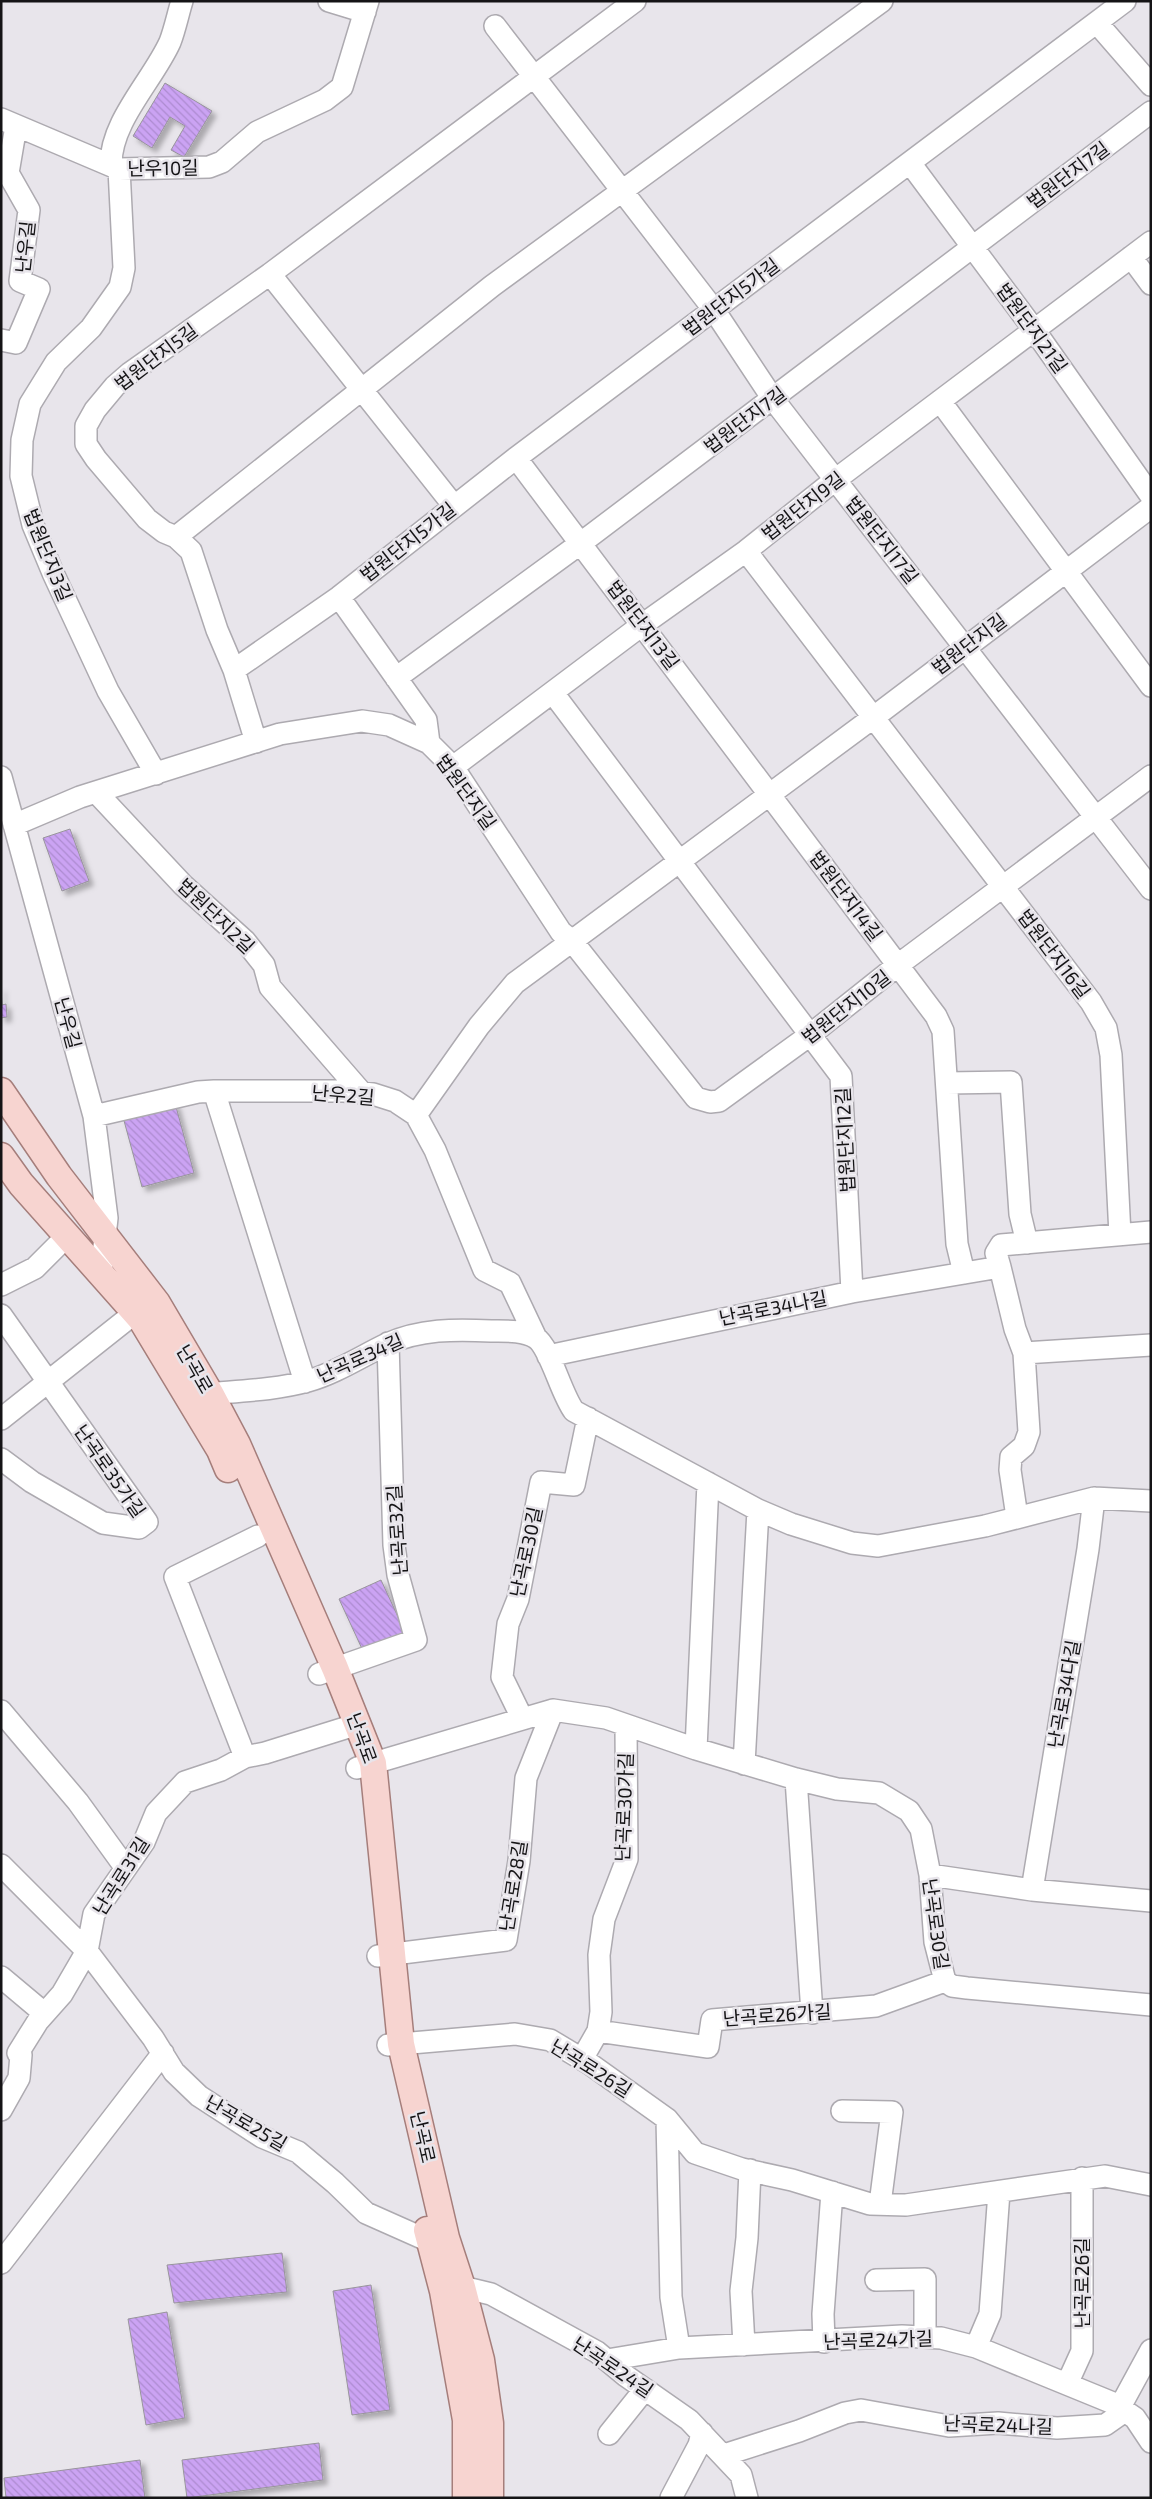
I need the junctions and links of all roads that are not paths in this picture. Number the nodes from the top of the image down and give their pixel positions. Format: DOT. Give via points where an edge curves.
graph roads {
  1 [pos="182,1"];
  2 [pos="329,1"];
  3 [pos="635,1"];
  4 [pos="882,1"];
  5 [pos="366,6"];
  6 [pos="1111,9"];
  7 [pos="495,26"];
  8 [pos="535,77"];
  9 [pos="1151,85"];
  10 [pos="1151,112"];
  11 [pos="9,122"];
  12 [pos="910,163"];
  13 [pos="115,167"];
  14 [pos="622,190"];
  15 [pos="1151,242"];
  16 [pos="972,247"];
  17 [pos="1131,257"];
  18 [pos="270,274"];
  19 [pos="1151,284"];
  20 [pos="714,310"];
  21 [pos="1035,331"];
  22 [pos="1,340"];
  23 [pos="363,391"];
  24 [pos="773,399"];
  25 [pos="940,402"];
  26 [pos="516,458"];
  27 [pos="835,480"];
  28 [pos="1151,496"];
  29 [pos="454,506"];
  30 [pos="1151,507"];
  31 [pos="176,537"];
  32 [pos="581,543"];
  33 [pos="746,551"];
  34 [pos="1065,572"];
  35 [pos="339,597"];
  36 [pos="642,625"];
  37 [pos="964,647"];
  38 [pos="234,670"];
  39 [pos="396,678"];
  40 [pos="1151,686"];
  41 [pos="553,693"];
  42 [pos="874,717"];
  43 [pos="256,742"];
  44 [pos="429,743"];
  45 [pos="453,767"];
  46 [pos="156,774"];
  47 [pos="1151,776"];
  48 [pos="1,777"];
  49 [pos="96,792"];
  50 [pos="769,793"];
  51 [pos="1096,817"];
  52 [pos="14,824"];
  53 [pos="679,861"];
  54 [pos="1003,887"];
  55 [pos="1151,888"];
  56 [pos="572,941"];
  57 [pos="898,966"];
  58 [pos="810,1035"];
  59 [pos="946,1083"];
  60 [pos="1,1091"];
  61 [pos="214,1091"];
  62 [pos="362,1093"];
  63 [pos="416,1115"];
  64 [pos="94,1116"];
  65 [pos="1,1156"];
  66 [pos="1151,1232"];
  67 [pos="1120,1235"];
  68 [pos="68,1236"];
  69 [pos="106,1237"];
  70 [pos="1028,1243"];
  71 [pos="1000,1267"];
  72 [pos="101,1274"];
  73 [pos="964,1274"];
  74 [pos="1,1285"];
  75 [pos="852,1292"];
  76 [pos="136,1312"];
  77 [pos="2,1319"];
  78 [pos="536,1338"];
  79 [pos="388,1344"];
  80 [pos="1151,1345"];
  81 [pos="1024,1352"];
  82 [pos="548,1356"];
  83 [pos="48,1382"];
  84 [pos="305,1382"];
  85 [pos="198,1394"];
  86 [pos="588,1418"];
  87 [pos="1,1419"];
  88 [pos="1,1459"];
  89 [pos="708,1483"];
  90 [pos="1094,1498"];
  91 [pos="1151,1501"];
  92 [pos="758,1510"];
  93 [pos="1017,1517"];
  94 [pos="258,1536"];
  95 [pos="327,1671"];
  96 [pos="553,1710"];
  97 [pos="1,1711"];
  98 [pos="522,1718"];
  99 [pos="350,1727"];
  100 [pos="626,1727"];
  101 [pos="696,1749"];
  102 [pos="245,1757"];
  103 [pos="744,1764"];
  104 [pos="365,1765"];
  105 [pos="796,1779"];
  106 [pos="1,1865"];
  107 [pos="125,1868"];
  108 [pos="930,1875"];
  109 [pos="1032,1890"];
  110 [pos="1151,1901"];
  111 [pos="87,1951"];
  112 [pos="384,1955"];
  113 [pos="1,1976"];
  114 [pos="945,1981"];
  115 [pos="1151,2005"];
  116 [pos="812,2012"];
  117 [pos="44,2013"];
  118 [pos="598,2031"];
  119 [pos="395,2044"];
  120 [pos="11,2052"];
  121 [pos="163,2054"];
  122 [pos="582,2059"];
  123 [pos="1,2110"];
  124 [pos="842,2111"];
  125 [pos="667,2120"];
  126 [pos="750,2170"];
  127 [pos="1082,2178"];
  128 [pos="1151,2185"];
  129 [pos="832,2192"];
  130 [pos="999,2192"];
  131 [pos="880,2204"];
  132 [pos="438,2239"];
  133 [pos="1,2263"];
  134 [pos="876,2280"];
  135 [pos="452,2289"];
  136 [pos="925,2337"];
  137 [pos="824,2342"];
  138 [pos="744,2345"];
  139 [pos="976,2347"];
  140 [pos="679,2348"];
  141 [pos="1151,2350"];
  142 [pos="607,2360"];
  143 [pos="1067,2384"];
  144 [pos="646,2389"];
  145 [pos="1122,2409"];
  146 [pos="702,2433"];
  147 [pos="609,2434"];
  148 [pos="1151,2442"];
  149 [pos="724,2455"];
  150 [pos="466,2498"];
  151 [pos="490,2498"];
  152 [pos="671,2498"];
  153 [pos="747,2498"];
  1 -- 13 [label="street, 법원단지3길" via="170,42 118,131 111,155"];
  2 -- 5 [label="street"];
  3 -- 8 [label="street, 법원단지5길"];
  4 -- 14 [label="street"];
  5 -- 13 [label="street, 난우10길" via="342,88 325,100 256,132 222,162 209,167"];
  6 -- 9 [label="street"];
  6 -- 12 [label="street, 법원단지5가길"];
  7 -- 8 [label="street"];
  8 -- 14 [label="street"];
  8 -- 18 [label="street, 법원단지5길"];
  10 -- 16 [label="street, 법원단지7길"];
  11 -- 13 [label="street, 난우10길"];
  11 -- 22 [label="street, 난우길" via="8,173 29,210 20,281 39,289 16,343"];
  12 -- 16 [label="street, 법원단지21길"];
  12 -- 20 [label="street, 법원단지5가길"];
  13 -- 46 [label="street, 법원단지3길" via="124,268 120,287 92,328 56,362 30,404 22,440 21,476 33,525 53,573 108,691"];
  14 -- 20 [label="street, 법원단지17길"];
  14 -- 23 [label="street" via="492,286"];
  15 -- 17 [label="street, 법원단지9길"];
  16 -- 21 [label="street, 법원단지21길"];
  16 -- 24 [label="street, 법원단지7길"];
  17 -- 19 [label="street"];
  17 -- 21 [label="street, 법원단지9길"];
  18 -- 23 [label="street"];
  18 -- 31 [label="street, 법원단지5길" via="115,386 86,426 86,444 96,459 147,519"];
  20 -- 24 [label="street, 법원단지17길"];
  20 -- 26 [label="street, 법원단지5가길"];
  21 -- 25 [label="street, 법원단지9길"];
  21 -- 28 [label="street, 법원단지21길"];
  23 -- 29 [label="street"];
  23 -- 31 [label="street"];
  24 -- 27 [label="street, 법원단지17길"];
  24 -- 32 [label="street, 법원단지7길"];
  25 -- 27 [label="street, 법원단지9길"];
  25 -- 34 [label="street"];
  26 -- 29 [label="street, 법원단지5가길"];
  26 -- 32 [label="street, 법원단지13길"];
  27 -- 33 [label="street, 법원단지9길"];
  27 -- 37 [label="street, 법원단지17길"];
  29 -- 35 [label="street, 법원단지5가길"];
  30 -- 34 [label="street, 법원단지길"];
  31 -- 38 [label="street, 법원단지5길" via="190,551"];
  32 -- 36 [label="street, 법원단지13길"];
  32 -- 39 [label="street, 법원단지7길"];
  33 -- 36 [label="street, 법원단지9길"];
  33 -- 42 [label="street"];
  34 -- 37 [label="street, 법원단지길"];
  34 -- 40 [label="street"];
  35 -- 38 [label="street, 법원단지5가길"];
  35 -- 39 [label="street"];
  36 -- 41 [label="street, 법원단지9길"];
  36 -- 50 [label="street, 법원단지13길"];
  37 -- 42 [label="street, 법원단지길"];
  37 -- 51 [label="street, 법원단지17길"];
  38 -- 43 [label="street, 법원단지5길"];
  39 -- 44 [label="street" via="426,720"];
  41 -- 45 [label="street, 법원단지9길"];
  41 -- 53 [label="street"];
  42 -- 50 [label="street, 법원단지길"];
  42 -- 54 [label="street, 법원단지16길"];
  43 -- 44 [label="street, 법원단지길" via="280,734 362,721 389,725"];
  43 -- 46 [label="street, 법원단지길"];
  44 -- 45 [label="street, 법원단지길"];
  45 -- 56 [label="street, 법원단지길" via="561,932"];
  46 -- 49 [label="street, 법원단지길"];
  47 -- 51 [label="street, 법원단지10길"];
  48 -- 52 [label="street, 난우길"];
  49 -- 52 [label="street, 법원단지길"];
  49 -- 62 [label="street, 법원단지2길" via="183,885 245,941 264,965 270,987"];
  50 -- 53 [label="street, 법원단지길"];
  50 -- 57 [label="street, 법원단지14길"];
  51 -- 54 [label="street, 법원단지10길"];
  51 -- 55 [label="street, 법원단지17길"];
  52 -- 64 [label="street, 난우길"];
  53 -- 56 [label="street, 법원단지길"];
  53 -- 58 [label="street, 법원단지12길"];
  54 -- 57 [label="street, 법원단지10길"];
  54 -- 67 [label="street, 법원단지16길" via="1091,1002 1106,1028 1113,1087"];
  56 -- 58 [label="street, 법원단지10길" via="696,1098 701,1100 719,1101"];
  56 -- 63 [label="street" via="515,983 479,1026"];
  57 -- 58 [label="street, 법원단지10길"];
  57 -- 59 [label="street, 법원단지14길" via="936,1016 943,1031"];
  58 -- 75 [label="street, 법원단지12길" via="841,1076"];
  59 -- 70 [label="street" via="1011,1082 1020,1214"];
  59 -- 73 [label="street, 법원단지14길" via="957,1244"];
  60 -- 69 [label="main road, 난곡로" via="59,1176"];
  61 -- 62 [label="street, 난우2길"];
  61 -- 64 [label="street, 난우2길"];
  61 -- 84 [label="street"];
  62 -- 63 [label="street, 난우2길" via="395,1102"];
  63 -- 78 [label="street" via="435,1150 484,1270 510,1283"];
  64 -- 69 [label="street, 난우길" via="107,1218"];
  65 -- 68 [label="main road, 난곡로" via="20,1184"];
  66 -- 67 [label="street"];
  67 -- 70 [label="street"];
  68 -- 72 [label="main road, 난곡로"];
  68 -- 74 [label="street" via="35,1268"];
  69 -- 72 [label="street, 난우길"];
  69 -- 85 [label="main road, 난곡로" via="157,1303"];
  70 -- 71 [label="street" via="1001,1245 996,1253"];
  71 -- 73 [label="street, 난곡로34나길"];
  71 -- 81 [label="street"];
  72 -- 76 [label="main road, 난곡로"];
  73 -- 75 [label="street, 난곡로34나길"];
  75 -- 82 [label="street, 난곡로34나길"];
  76 -- 83 [label="street"];
  76 -- 85 [label="main road, 난곡로"];
  77 -- 83 [label="street, 난곡로35가길"];
  78 -- 79 [label="street, 난곡로34길" via="514,1331 448,1328"];
  78 -- 82 [label="street"];
  79 -- 84 [label="street, 난곡로34길" via="329,1374"];
  79 -- 95 [label="street, 난곡로32길" via="394,1545 398,1575 416,1640"];
  80 -- 81 [label="street"];
  81 -- 93 [label="street" via="1029,1432 1024,1446 1011,1457 1010,1470"];
  82 -- 86 [label="street" via="566,1400 574,1411"];
  83 -- 87 [label="street"];
  83 -- 88 [label="street, 난곡로35가길" via="147,1522 139,1528 103,1523 32,1482"];
  84 -- 85 [label="street, 난곡로34길"];
  85 -- 94 [label="main road, 난곡로"];
  85 -- 95 [label="main road, 난곡로" via="237,1444"];
  86 -- 89 [label="street"];
  86 -- 98 [label="street, 난곡로30길" via="574,1485 541,1482 518,1599 508,1624 502,1677"];
  89 -- 92 [label="street"];
  89 -- 101 [label="street"];
  90 -- 91 [label="street"];
  90 -- 93 [label="street"];
  90 -- 109 [label="street, 난곡로34다길"];
  92 -- 93 [label="street" via="852,1543 878,1546"];
  92 -- 103 [label="street"];
  94 -- 95 [label="main road, 난곡로"];
  94 -- 102 [label="street" via="175,1576"];
  95 -- 99 [label="main road, 난곡로"];
  96 -- 98 [label="street, 난곡로30길"];
  96 -- 100 [label="street, 난곡로30길" via="606,1718"];
  96 -- 112 [label="street, 난곡로28길" via="526,1778 519,1861 506,1940"];
  97 -- 107 [label="street" via="78,1802"];
  98 -- 104 [label="street, 난곡로30길"];
  99 -- 102 [label="street, 난곡로31길"];
  99 -- 104 [label="main road, 난곡로"];
  100 -- 101 [label="street, 난곡로30길"];
  100 -- 118 [label="street, 난곡로30가길" via="627,1859 604,1918 599,1955 601,2012"];
  101 -- 103 [label="street, 난곡로30길"];
  102 -- 107 [label="street, 난곡로31길" via="185,1782 156,1813 144,1842"];
  103 -- 105 [label="street, 난곡로30길"];
  104 -- 112 [label="main road, 난곡로"];
  105 -- 108 [label="street, 난곡로30길" via="837,1789 879,1793 909,1811 920,1830"];
  105 -- 116 [label="street"];
  106 -- 111 [label="street, 난곡로25길"];
  107 -- 111 [label="street, 난곡로31길" via="94,1914"];
  108 -- 109 [label="street"];
  108 -- 114 [label="street, 난곡로30길" via="935,1942"];
  109 -- 110 [label="street"];
  111 -- 117 [label="street, 난곡로31길" via="62,1994"];
  111 -- 121 [label="street, 난곡로25길"];
  112 -- 119 [label="main road, 난곡로"];
  113 -- 117 [label="street"];
  114 -- 115 [label="street, 난곡로30길" via="952,1986 967,1988"];
  114 -- 116 [label="street, 난곡로26가길" via="876,2006"];
  116 -- 118 [label="street, 난곡로26가길" via="712,2020 708,2047"];
  117 -- 120 [label="street, 난곡로31길" via="18,2052"];
  118 -- 122 [label="street, 난곡로30가길"];
  119 -- 122 [label="street, 난곡로26길" via="515,2034 550,2040"];
  119 -- 132 [label="main road, 난곡로"];
  120 -- 123 [label="street, 난곡로31길" via="19,2078"];
  121 -- 132 [label="street, 난곡로25길" via="174,2072 199,2096 262,2137 298,2152 366,2213"];
  121 -- 133 [label="street"];
  122 -- 125 [label="street, 난곡로26길"];
  124 -- 131 [label="street" via="892,2112"];
  125 -- 126 [label="street, 난곡로26길" via="695,2153"];
  125 -- 140 [label="street" via="671,2297"];
  126 -- 129 [label="street, 난곡로26길"];
  126 -- 138 [label="street" via="741,2291"];
  127 -- 128 [label="street, 난곡로26길" via="1104,2176"];
  127 -- 130 [label="street, 난곡로26길"];
  127 -- 143 [label="street, 난곡로26길" via="1082,2351"];
  129 -- 131 [label="street, 난곡로26길"];
  129 -- 137 [label="street"];
  130 -- 131 [label="street, 난곡로26길" via="906,2205"];
  130 -- 139 [label="street" via="990,2314"];
  132 -- 135 [label="main road, 난곡로"];
  134 -- 136 [label="street" via="925,2280"];
  135 -- 142 [label="street, 난곡로24길" via="491,2294"];
  135 -- 150 [label="main road, 난곡로" via="466,2420"];
  135 -- 151 [label="main road, 난곡로" via="481,2360 490,2423"];
  136 -- 137 [label="street, 난곡로24가길"];
  136 -- 139 [label="street, 난곡로24가길"];
  137 -- 138 [label="street, 난곡로24가길"];
  138 -- 140 [label="street, 난곡로24가길"];
  139 -- 143 [label="street, 난곡로24가길"];
  140 -- 142 [label="street, 난곡로24가길"];
  141 -- 145 [label="street"];
  142 -- 144 [label="street, 난곡로24길"];
  143 -- 145 [label="street, 난곡로24가길"];
  144 -- 146 [label="street, 난곡로24길"];
  144 -- 147 [label="street"];
  145 -- 148 [label="street, 난곡로24가길" via="1135,2418"];
  145 -- 149 [label="street, 난곡로24나길" via="1106,2425 1056,2428 998,2424 950,2426 861,2410"];
  146 -- 149 [label="street, 난곡로24길"];
  146 -- 152 [label="street"];
  149 -- 153 [label="street, 난곡로24길" via="741,2475"];
}
